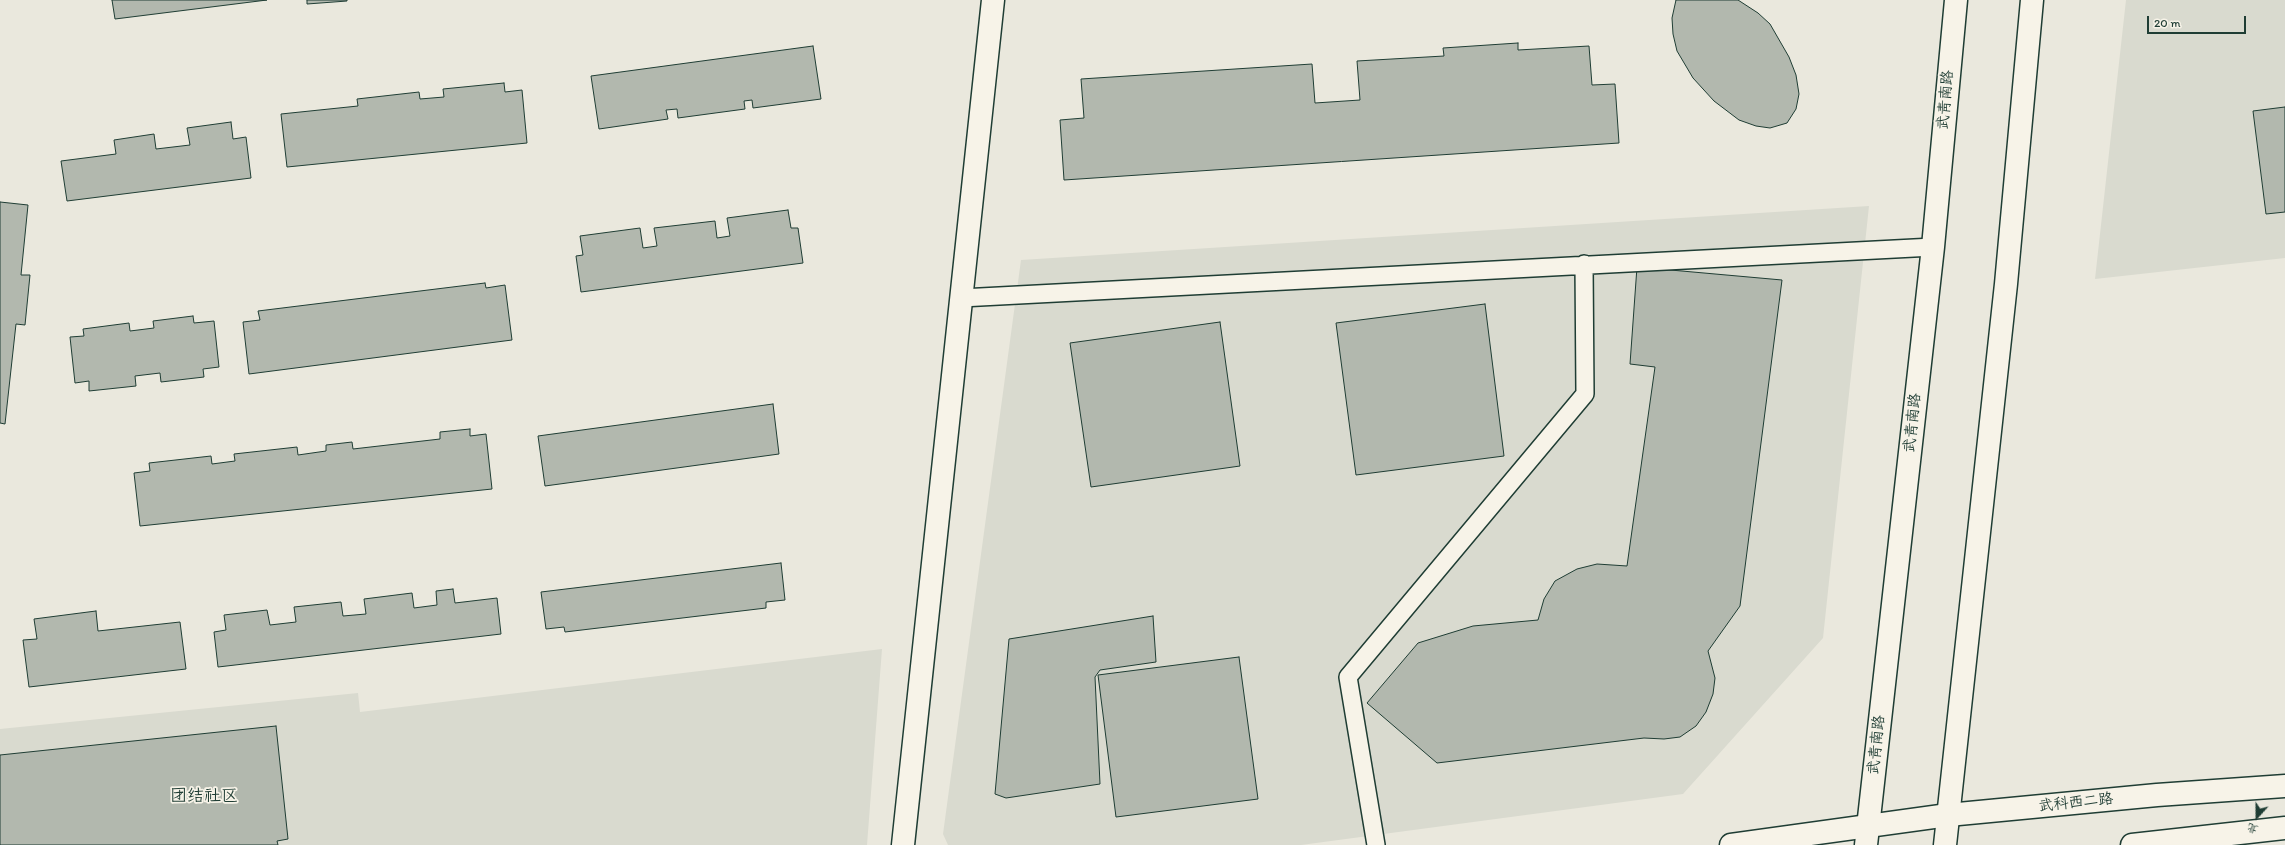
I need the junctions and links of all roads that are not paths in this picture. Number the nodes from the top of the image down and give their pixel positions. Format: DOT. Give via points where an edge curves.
graph roads {
  1 [pos="993,0"];
  2 [pos="1956,0"];
  3 [pos="2032,0"];
  4 [pos="1933,247"];
  5 [pos="1584,264"];
  6 [pos="961,298"];
  7 [pos="2285,786"];
  8 [pos="1948,815"];
  9 [pos="2285,828"];
  10 [pos="1867,836"];
  11 [pos="903,845"];
  12 [pos="1376,845"];
  13 [pos="1731,845"];
  14 [pos="1945,845"];
  15 [pos="2132,845"];
  1 -- 6 [label="main road"];
  2 -- 4 [label="main road, 武青南路"];
  3 -- 8 [label="main road" via="2005,292"];
  4 -- 5 [label="lane"];
  4 -- 10 [label="main road, 武青南路"];
  5 -- 6 [label="lane"];
  5 -- 12 [label="lane" via="1585,394 1348,677"];
  6 -- 11 [label="main road"];
  7 -- 8 [label="main road, 武科西二路" via="2157,795"];
  8 -- 10 [label="main road, 武科西二路"];
  8 -- 14 [label="main road"];
  9 -- 15 [label="main road"];
  10 -- 13 [label="main road, 武科西二路"];
}
